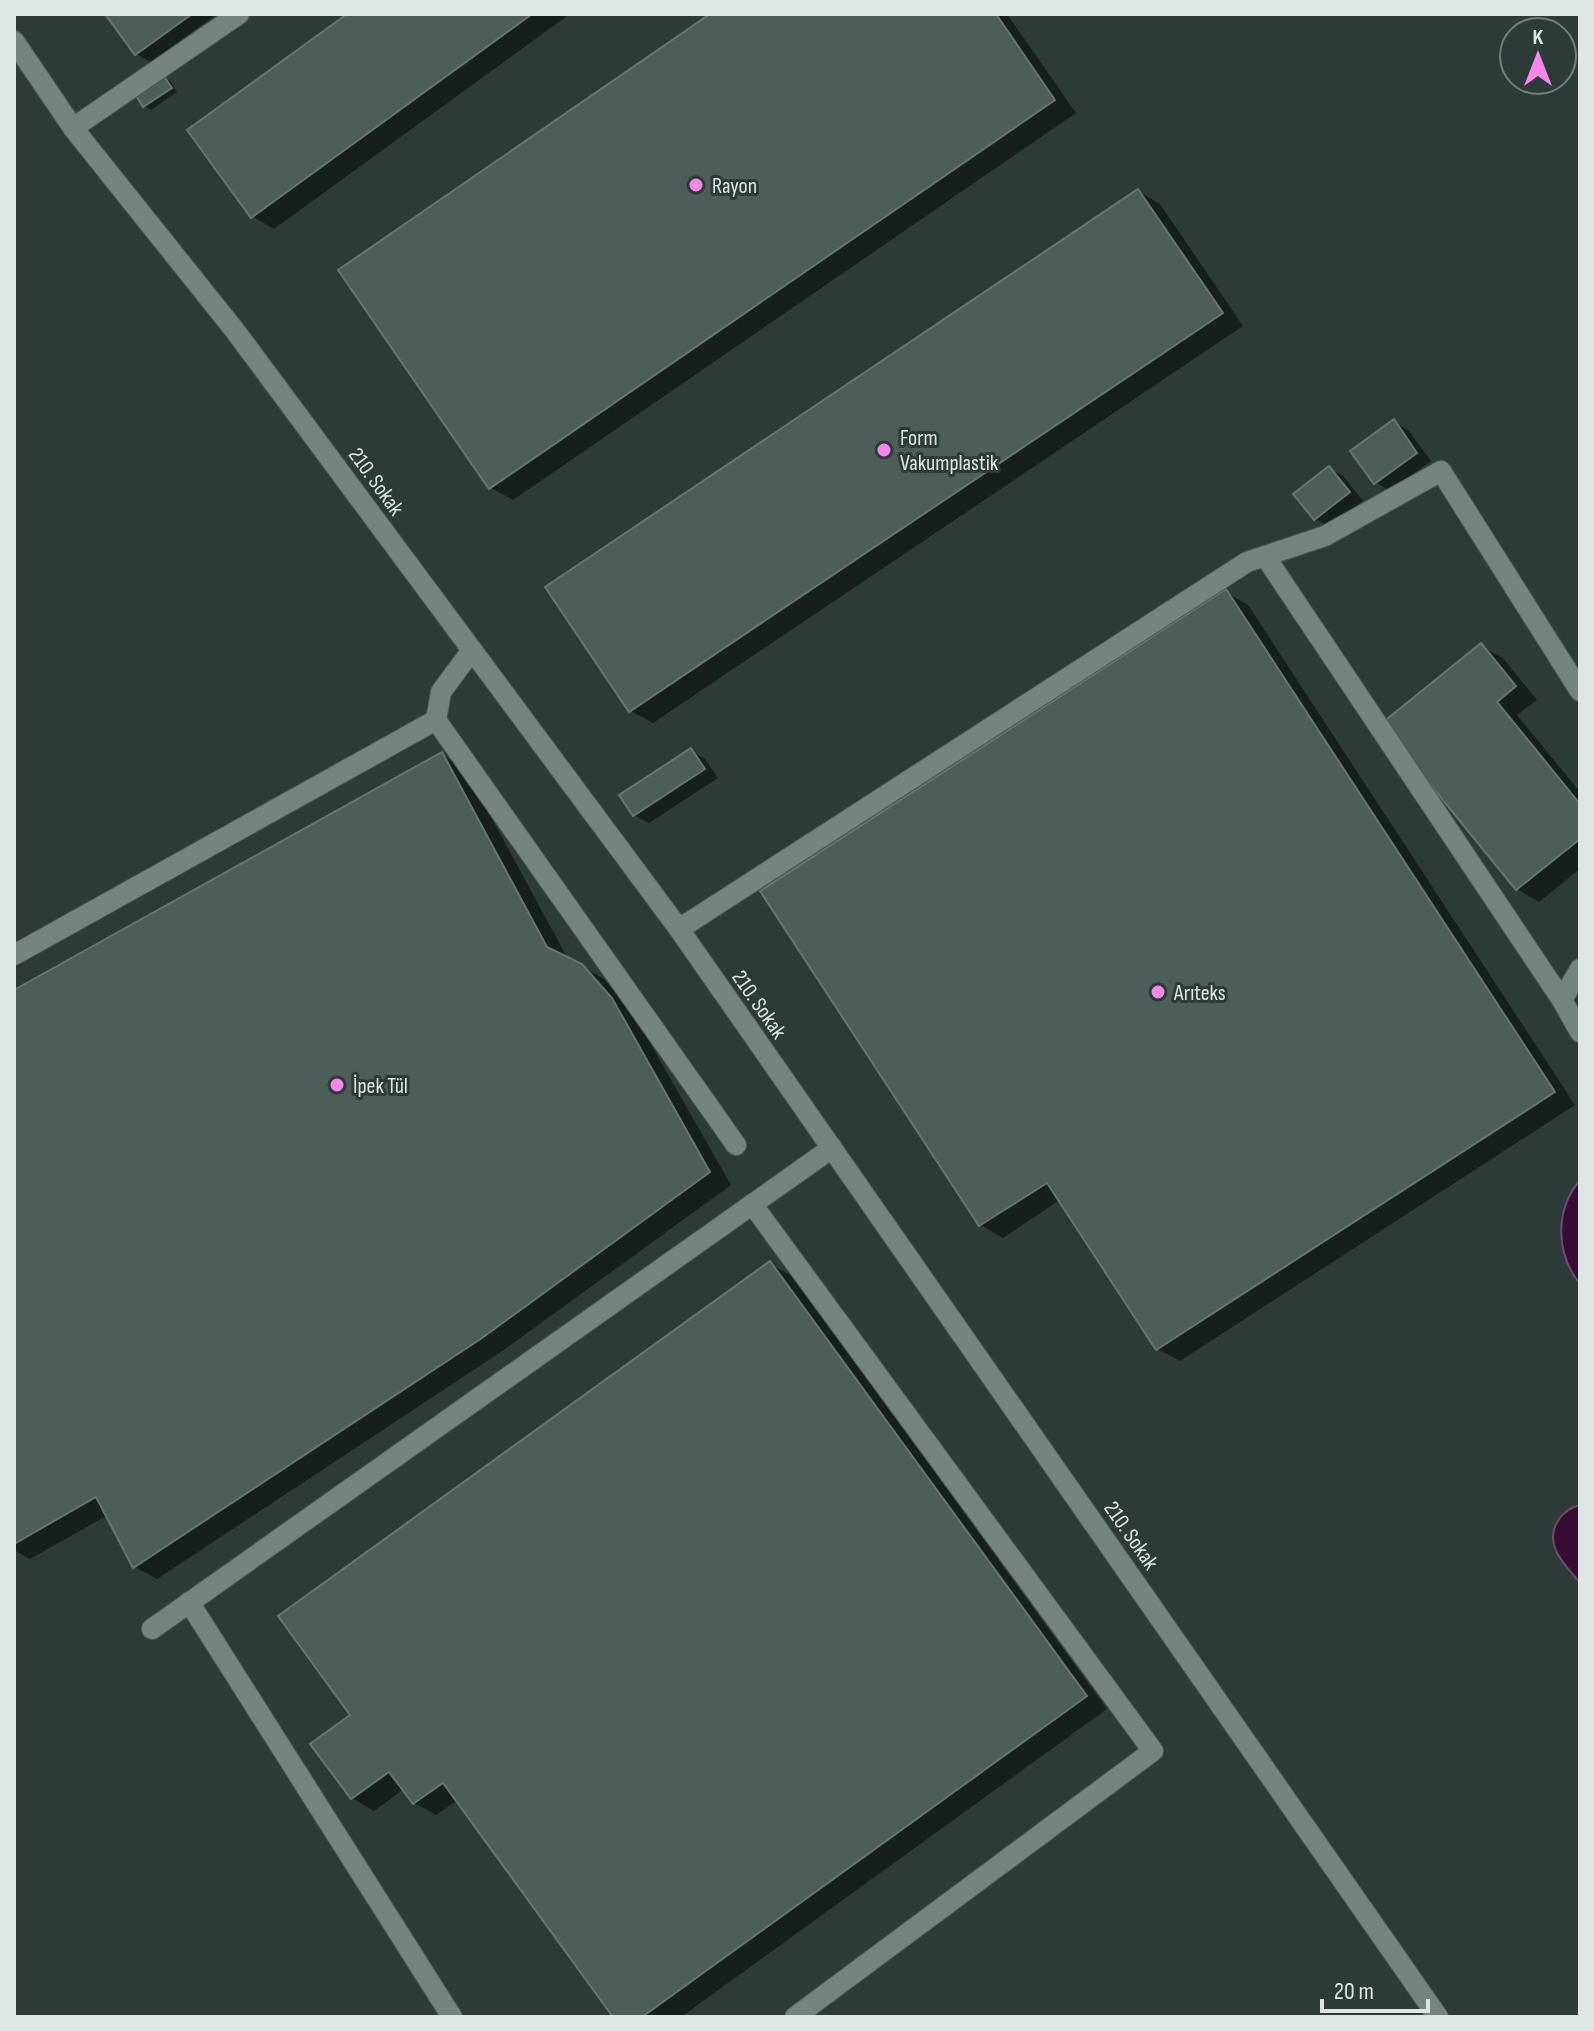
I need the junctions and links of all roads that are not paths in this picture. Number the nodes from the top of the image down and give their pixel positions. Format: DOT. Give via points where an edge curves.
graph roads {
  1 [pos="239,14"];
  2 [pos="14,41"];
  3 [pos="73,128"];
  4 [pos="1265,556"];
  5 [pos="472,650"];
  6 [pos="1580,691"];
  7 [pos="436,720"];
  8 [pos="679,929"];
  9 [pos="14,955"];
  10 [pos="1580,969"];
  11 [pos="1562,1000"];
  12 [pos="1580,1032"];
  13 [pos="736,1145"];
  14 [pos="832,1148"];
  15 [pos="752,1204"];
  16 [pos="189,1602"];
  17 [pos="152,1629"];
  18 [pos="452,2017"];
  19 [pos="795,2017"];
  20 [pos="1438,2017"];
  1 -- 3 [label="street"];
  2 -- 3 [label="street, 210. Sokak"];
  3 -- 5 [label="street, 210. Sokak" via="236,332"];
  4 -- 6 [label="street" via="1325,536 1441,471"];
  4 -- 8 [label="street" via="1233,570"];
  4 -- 11 [label="street"];
  5 -- 7 [label="street" via="441,692"];
  5 -- 8 [label="street, 210. Sokak"];
  7 -- 9 [label="street"];
  7 -- 13 [label="street"];
  8 -- 14 [label="street, 210. Sokak"];
  10 -- 11 [label="street"];
  11 -- 12 [label="street"];
  14 -- 15 [label="street"];
  14 -- 20 [label="street, 210. Sokak"];
  15 -- 16 [label="street"];
  15 -- 19 [label="street" via="1153,1751"];
  16 -- 17 [label="street"];
  16 -- 18 [label="street"];
}
